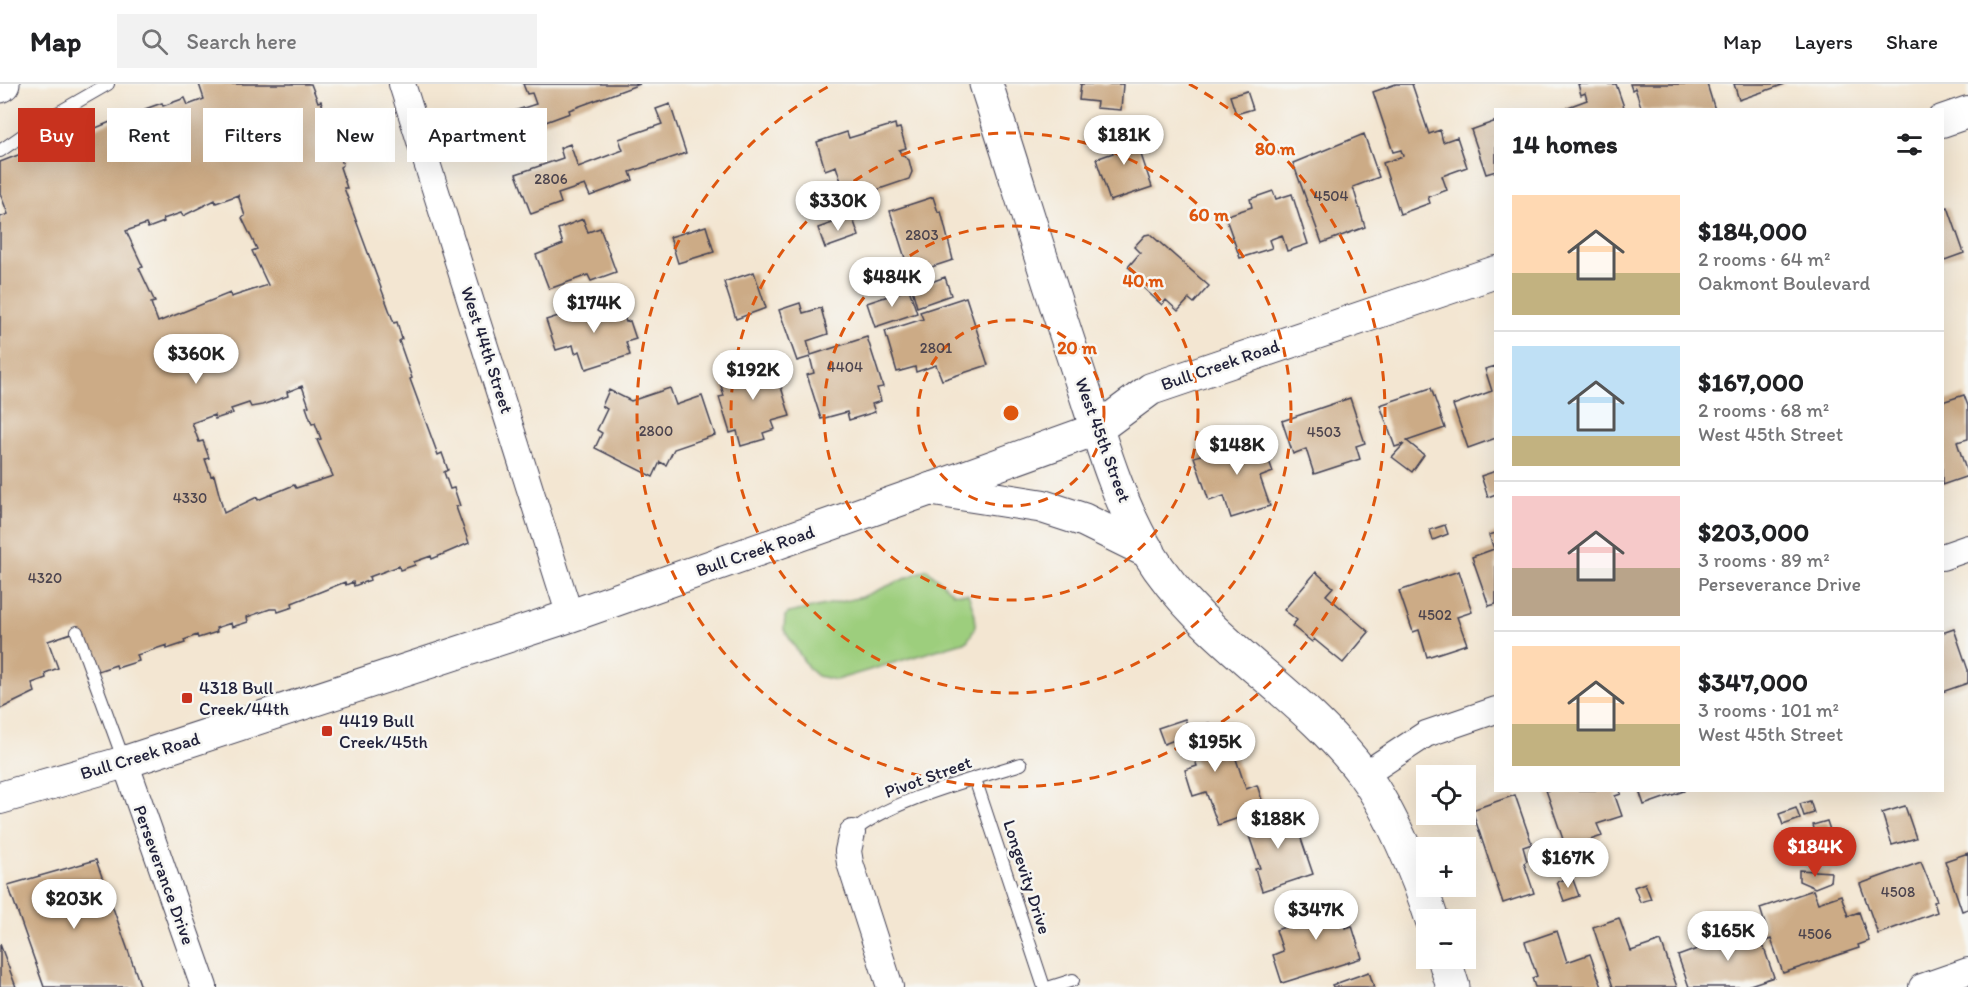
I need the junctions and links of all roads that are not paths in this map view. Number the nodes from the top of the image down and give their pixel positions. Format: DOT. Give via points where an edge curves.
graph roads {
  1 [pos="108,84"];
  2 [pos="402,84"];
  3 [pos="986,84"];
  4 [pos="1968,112"];
  5 [pos="1944,120"];
  6 [pos="0,151"];
  7 [pos="1494,273"];
  8 [pos="1097,429"];
  9 [pos="931,489"];
  10 [pos="1968,548"];
  11 [pos="1149,552"];
  12 [pos="1944,555"];
  13 [pos="570,616"];
  14 [pos="77,632"];
  15 [pos="1494,711"];
  16 [pos="125,762"];
  17 [pos="1021,764"];
  18 [pos="1364,775"];
  19 [pos="975,779"];
  20 [pos="0,798"];
  21 [pos="852,833"];
  22 [pos="1429,909"];
  23 [pos="1447,969"];
  24 [pos="1968,971"];
  25 [pos="1073,980"];
  26 [pos="204,987"];
  27 [pos="890,987"];
  28 [pos="1044,987"];
  29 [pos="1051,987"];
  30 [pos="1453,987"];
  31 [pos="1922,987"];
  1 -- 6 [label="lane"];
  2 -- 13 [label="street, West 44th Street"];
  3 -- 8 [label="main road, West 45th Street"];
  4 -- 5 [label="street"];
  7 -- 8 [label="street, Bull Creek Road" via="1151,389"];
  8 -- 9 [label="street, Bull Creek Road"];
  8 -- 11 [label="main road, West 45th Street" via="1108,464"];
  9 -- 11 [label="main road" via="1041,506 1084,520"];
  9 -- 13 [label="street, Bull Creek Road"];
  10 -- 12 [label="street"];
  11 -- 18 [label="main road, West 45th Street" via="1192,608 1320,727"];
  13 -- 16 [label="street, Bull Creek Road"];
  14 -- 16 [label="lane"];
  15 -- 18 [label="street" via="1426,734"];
  16 -- 20 [label="street, Bull Creek Road"];
  16 -- 26 [label="street, Perseverance Drive"];
  17 -- 19 [label="lane, Pivot Street"];
  18 -- 22 [label="main road, West 45th Street" via="1392,825"];
  19 -- 21 [label="lane, Pivot Street" via="867,819"];
  19 -- 28 [label="lane, Longevity Drive"];
  21 -- 27 [label="street" via="850,863"];
  23 -- 30 [label="main road"];
  24 -- 31 [label="street"];
  25 -- 29 [label="lane"];
}
